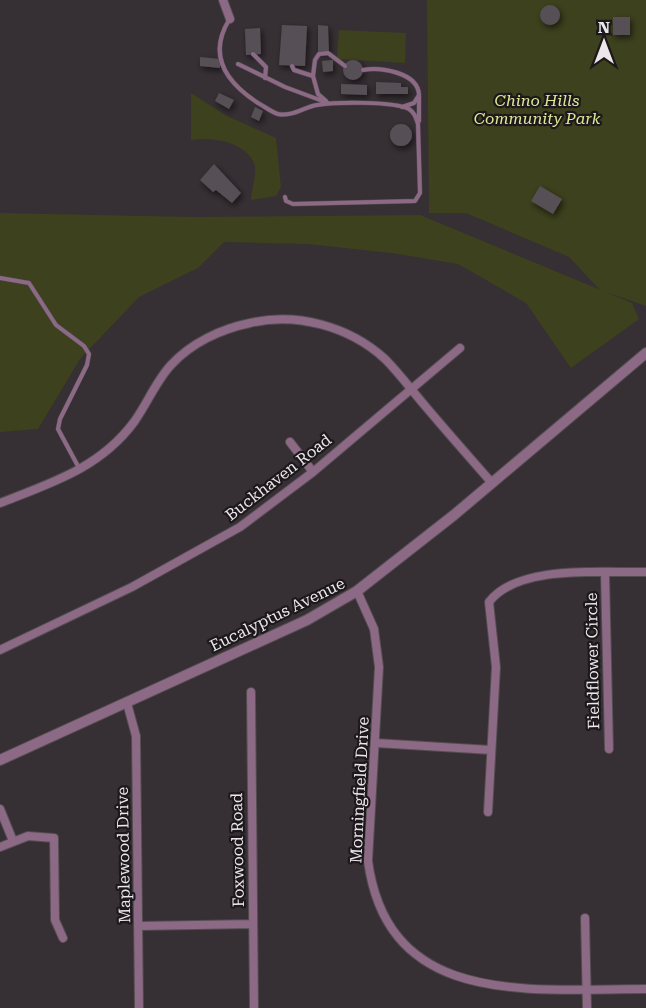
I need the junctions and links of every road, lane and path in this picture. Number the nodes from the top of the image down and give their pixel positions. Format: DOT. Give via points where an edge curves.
graph roads {
  1 [pos="223,0"];
  2 [pos="230,19"];
  3 [pos="253,54"];
  4 [pos="238,64"];
  5 [pos="292,66"];
  6 [pos="345,66"];
  7 [pos="363,70"];
  8 [pos="313,76"];
  9 [pos="265,78"];
  10 [pos="419,95"];
  11 [pos="329,103"];
  12 [pos="402,107"];
  13 [pos="418,124"];
  14 [pos="285,197"];
  15 [pos="0,278"];
  16 [pos="460,348"];
  17 [pos="646,353"];
  18 [pos="410,389"];
  19 [pos="290,442"];
  20 [pos="80,469"];
  21 [pos="313,471"];
  22 [pos="492,483"];
  23 [pos="0,503"];
  24 [pos="646,572"];
  25 [pos="605,573"];
  26 [pos="357,591"];
  27 [pos="0,650"];
  28 [pos="250,692"];
  29 [pos="127,703"];
  30 [pos="376,743"];
  31 [pos="609,749"];
  32 [pos="491,750"];
  33 [pos="0,760"];
  34 [pos="0,809"];
  35 [pos="488,812"];
  36 [pos="13,841"];
  37 [pos="0,847"];
  38 [pos="585,918"];
  39 [pos="253,924"];
  40 [pos="138,926"];
  41 [pos="63,938"];
  42 [pos="587,989"];
  43 [pos="646,989"];
  44 [pos="139,1008"];
  45 [pos="254,1008"];
  46 [pos="587,1008"];
  1 -- 2 [label="street"];
  2 -- 11 [label="lane" via="220,46 223,68 242,93 276,114"];
  3 -- 9 [label="lane" via="266,67"];
  4 -- 9 [label="lane"];
  5 -- 8 [label="lane"];
  6 -- 8 [label="lane" via="332,55 319,54"];
  7 -- 10 [label="lane" via="381,68 399,73 415,85"];
  8 -- 11 [label="lane" via="318,94"];
  9 -- 11 [label="lane"];
  10 -- 12 [label="lane" via="414,103"];
  10 -- 13 [label="lane"];
  11 -- 12 [label="lane"];
  12 -- 13 [label="lane" via="415,115"];
  13 -- 14 [label="lane" via="420,193 415,201 293,204"];
  15 -- 20 [label="lane" via="29,283 56,325 89,354 58,429"];
  16 -- 18 [label="street, Buckhaven Road"];
  17 -- 22 [label="street, Eucalyptus Avenue"];
  18 -- 20 [label="street" via="384,359 333,328 297,318 227,328 170,365 114,447"];
  18 -- 21 [label="street, Buckhaven Road"];
  18 -- 22 [label="street"];
  19 -- 21 [label="street"];
  20 -- 23 [label="street"];
  21 -- 27 [label="street, Buckhaven Road" via="240,527 132,587"];
  22 -- 26 [label="street, Eucalyptus Avenue"];
  24 -- 25 [label="street"];
  25 -- 31 [label="street, Fieldflower Circle"];
  25 -- 32 [label="street" via="538,577 498,591 489,602 496,666"];
  26 -- 29 [label="street, Eucalyptus Avenue" via="307,620"];
  26 -- 30 [label="street, Morningfield Drive" via="378,647"];
  28 -- 39 [label="street, Foxwood Road"];
  29 -- 33 [label="street, Eucalyptus Avenue"];
  29 -- 40 [label="street, Maplewood Drive" via="136,735"];
  30 -- 32 [label="street"];
  30 -- 42 [label="street, Morningfield Drive" via="368,861 380,914 401,945 425,967 456,982 490,990"];
  32 -- 35 [label="street"];
  34 -- 36 [label="street"];
  36 -- 37 [label="street"];
  36 -- 41 [label="street" via="28,836 54,838 55,920"];
  38 -- 42 [label="street"];
  39 -- 40 [label="street"];
  39 -- 45 [label="street, Foxwood Road"];
  40 -- 44 [label="street, Maplewood Drive"];
  42 -- 43 [label="street, Morningfield Drive"];
  42 -- 46 [label="street"];
}
